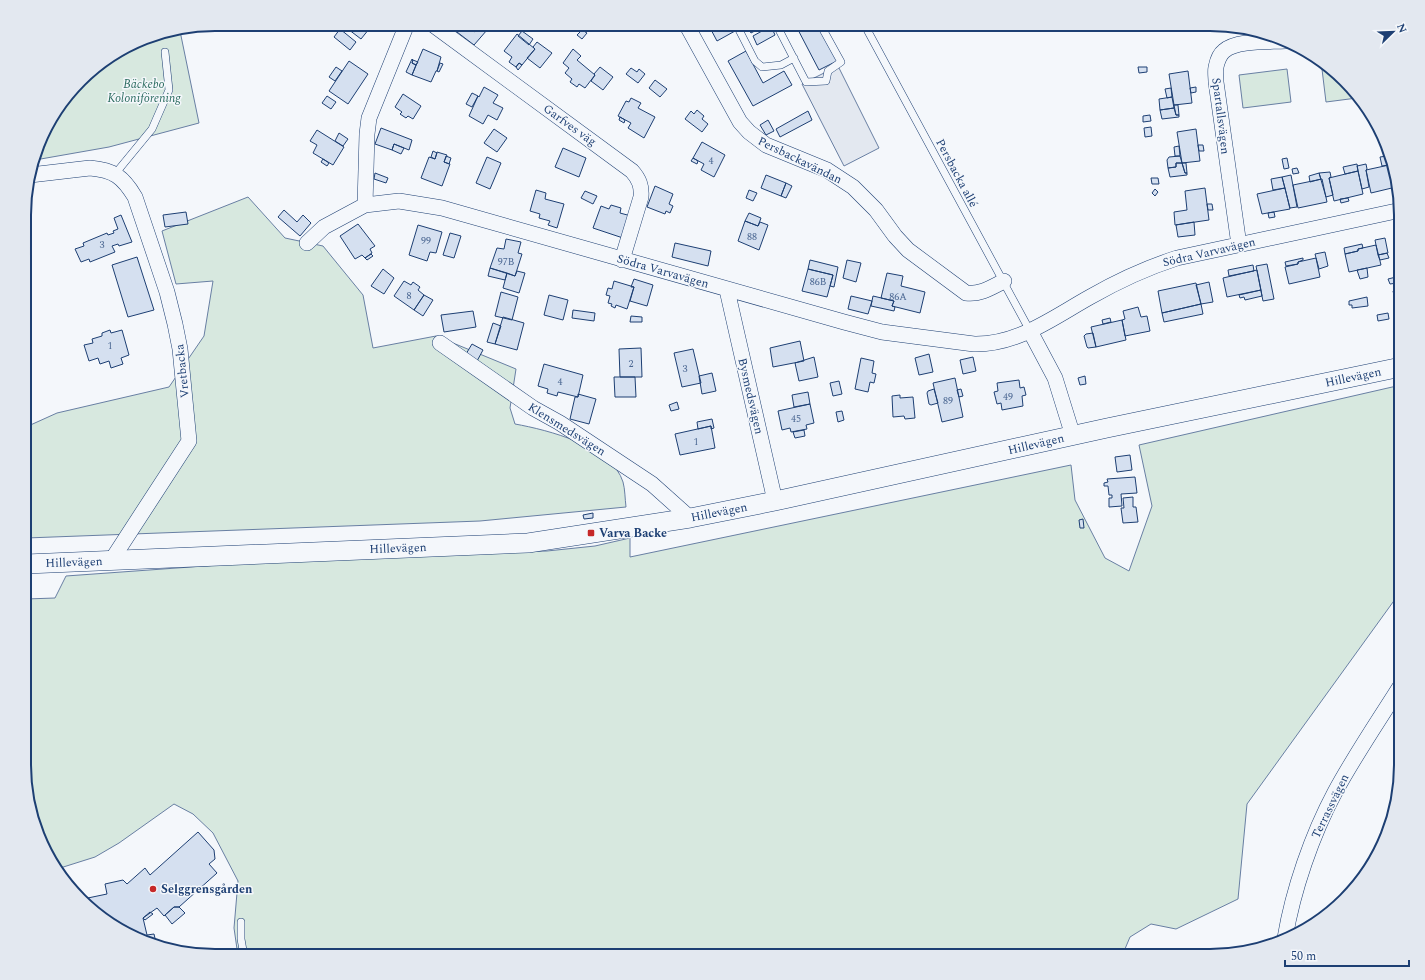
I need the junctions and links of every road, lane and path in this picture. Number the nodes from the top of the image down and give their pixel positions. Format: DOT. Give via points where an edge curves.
graph roads {
  1 [pos="404,31"];
  2 [pos="442,31"];
  3 [pos="690,31"];
  4 [pos="740,31"];
  5 [pos="780,31"];
  6 [pos="824,31"];
  7 [pos="868,31"];
  8 [pos="1272,42"];
  9 [pos="165,52"];
  10 [pos="794,58"];
  11 [pos="36,173"];
  12 [pos="114,174"];
  13 [pos="365,205"];
  14 [pos="1394,212"];
  15 [pos="308,243"];
  16 [pos="1239,245"];
  17 [pos="622,260"];
  18 [pos="1004,281"];
  19 [pos="727,290"];
  20 [pos="1030,332"];
  21 [pos="440,343"];
  22 [pos="1394,368"];
  23 [pos="1073,436"];
  24 [pos="775,501"];
  25 [pos="690,518"];
  26 [pos="111,561"];
  27 [pos="31,564"];
  28 [pos="1394,696"];
  29 [pos="241,922"];
  30 [pos="1286,933"];
  31 [pos="243,949"];
  1 -- 13 [label="street" via="369,118"];
  2 -- 17 [label="street, Garfves väg" via="637,176 642,189 641,197"];
  3 -- 18 [label="street, Persbackavändan" via="740,122 756,139 776,150 827,170 853,187 876,210 908,250 966,293 978,293"];
  4 -- 10 [label="lane" via="755,62 762,67 781,65"];
  5 -- 10 [label="lane"];
  6 -- 10 [label="lane" via="841,62 828,71 826,81 806,82"];
  7 -- 18 [label="lane, Persbacka allé"];
  8 -- 16 [label="street, Spartallsvägen" via="1232,46 1224,51 1216,68"];
  9 -- 12 [label="lane" via="169,90 152,129"];
  11 -- 12 [label="street" via="90,168"];
  12 -- 26 [label="street, Vretbacka" via="127,184 134,197 167,292 180,349 189,441"];
  13 -- 15 [label="street, Södra Varvavägen" via="331,222 317,232"];
  13 -- 17 [label="street, Södra Varvavägen" via="399,201 442,208"];
  14 -- 16 [label="street, Södra Varvavägen"];
  16 -- 20 [label="street, Södra Varvavägen" via="1152,266 1092,296"];
  17 -- 19 [label="street, Södra Varvavägen"];
  18 -- 20 [label="lane, Persbacka allé"];
  19 -- 20 [label="street, Södra Varvavägen" via="882,332 974,344 1000,342"];
  19 -- 24 [label="street, Bysmedsvägen"];
  20 -- 23 [label="street" via="1055,378"];
  21 -- 25 [label="street, Klensmedsvägen" via="533,408 652,484"];
  22 -- 23 [label="street, Hillevägen"];
  23 -- 24 [label="street, Hillevägen"];
  24 -- 25 [label="street, Hillevägen"];
  25 -- 26 [label="street, Hillevägen" via="528,543"];
  26 -- 27 [label="street, Hillevägen"];
  28 -- 30 [label="street, Terrassvägen" via="1360,748 1316,832 1295,894"];
  29 -- 31 [label="lane"];
}
